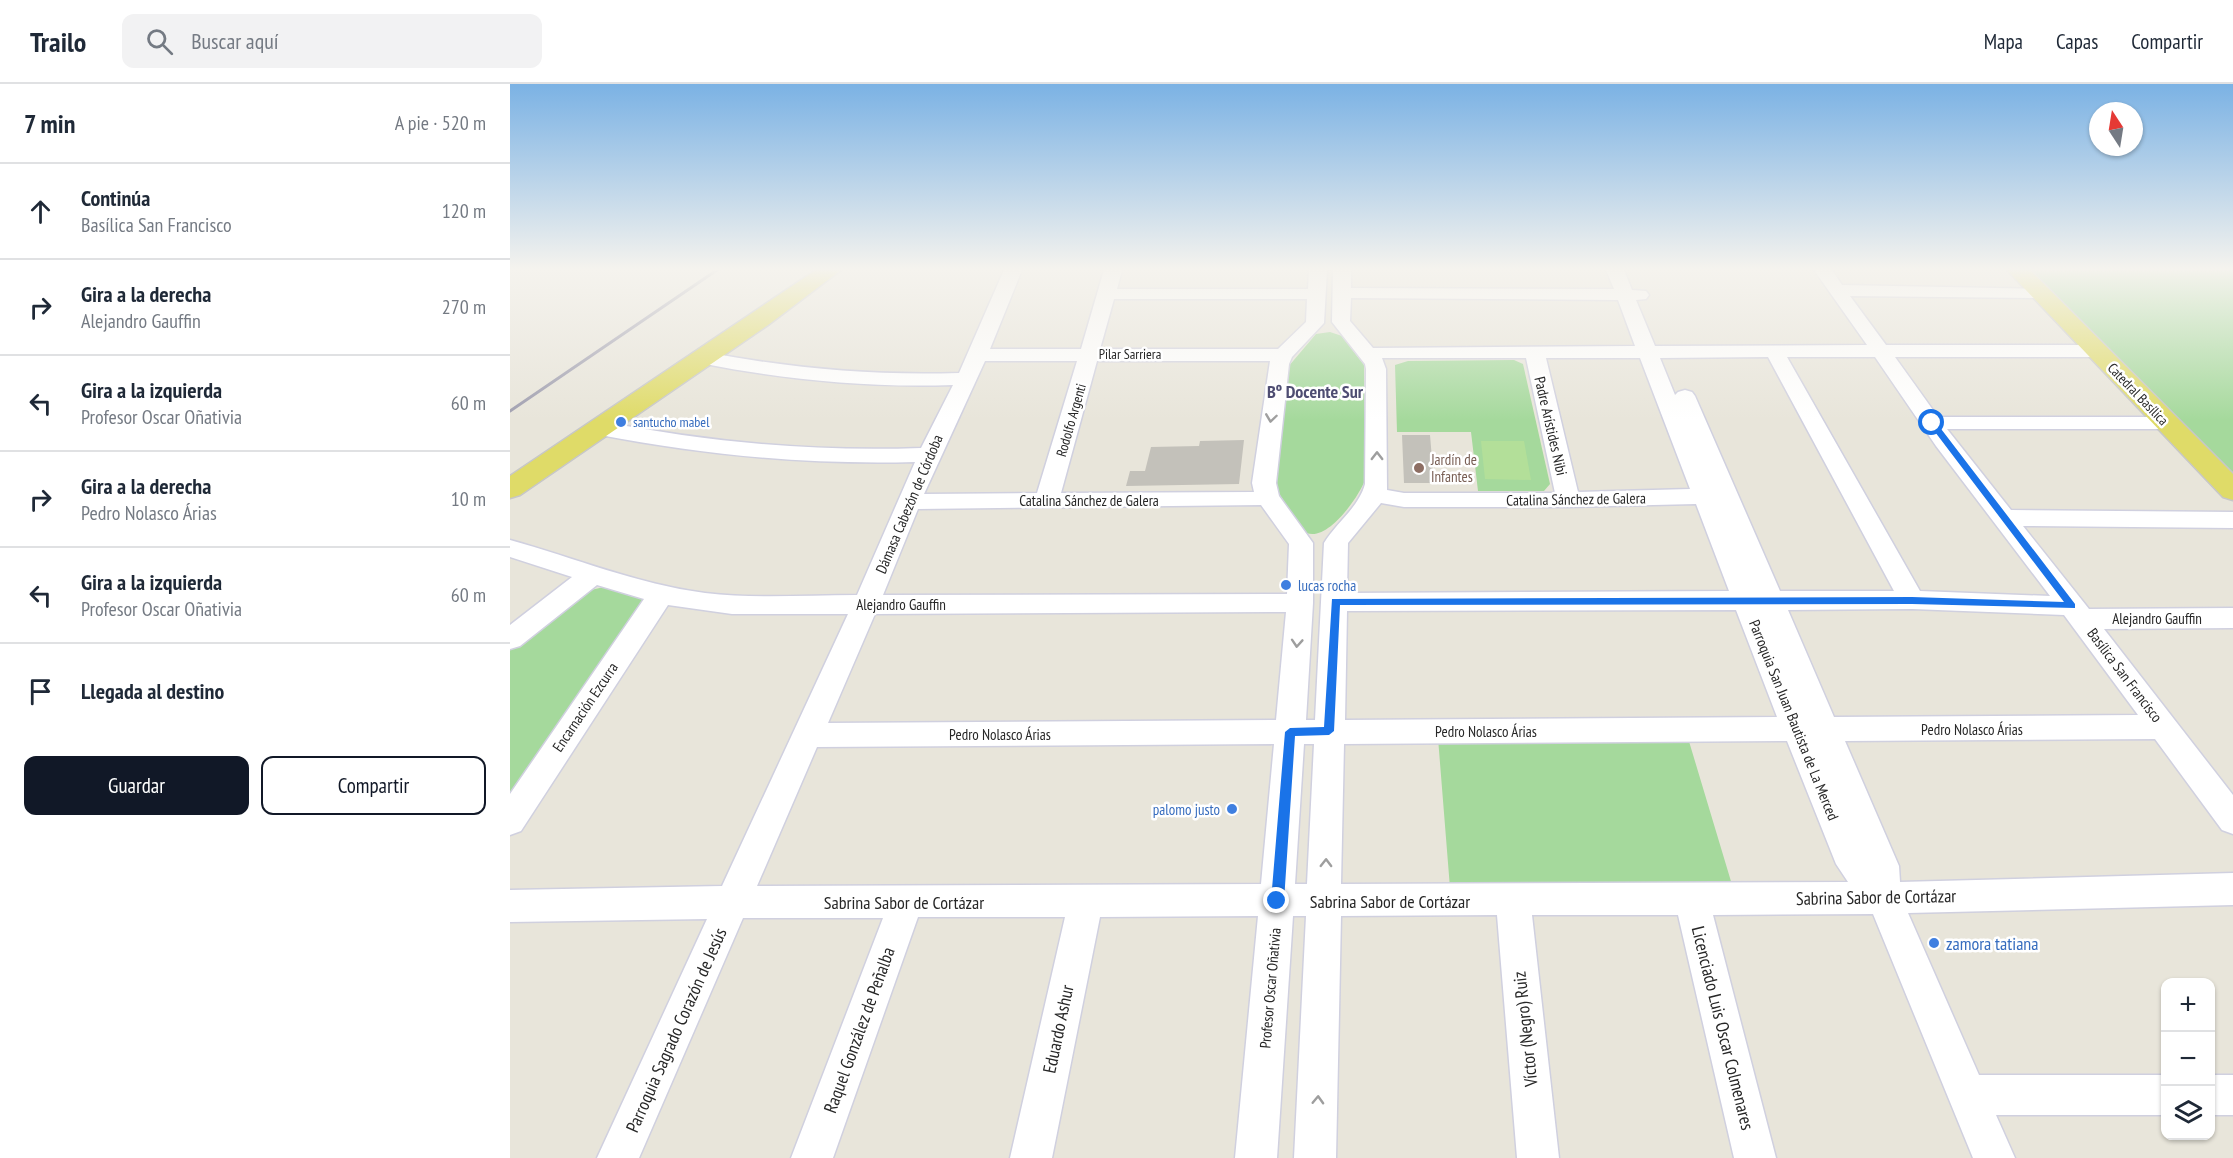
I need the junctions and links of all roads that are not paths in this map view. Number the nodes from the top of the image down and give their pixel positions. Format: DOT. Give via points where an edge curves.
graph roads {
  1 [pos="759,320"];
  2 [pos="992,320"];
  3 [pos="1099,320"];
  4 [pos="1644,320"];
  5 [pos="1859,320"];
  6 [pos="2066,320"];
  7 [pos="1328,322"];
  8 [pos="1774,351"];
  9 [pos="1881,351"];
  10 [pos="2096,351"];
  11 [pos="1535,352"];
  12 [pos="1657,352"];
  13 [pos="1090,354"];
  14 [pos="1367,354"];
  15 [pos="978,355"];
  16 [pos="1283,355"];
  17 [pos="705,358"];
  18 [pos="965,379"];
  19 [pos="1932,423"];
  20 [pos="2166,423"];
  21 [pos="600,428"];
  22 [pos="929,455"];
  23 [pos="510,489"];
  24 [pos="2233,491"];
  25 [pos="1376,495"];
  26 [pos="1704,496"];
  27 [pos="1267,497"];
  28 [pos="1568,500"];
  29 [pos="1047,501"];
  30 [pos="910,502"];
  31 [pos="2005,518"];
  32 [pos="2233,520"];
  33 [pos="1300,543"];
  34 [pos="1336,543"];
  35 [pos="510,548"];
  36 [pos="594,574"];
  37 [pos="661,594"];
  38 [pos="1757,600"];
  39 [pos="1912,600"];
  40 [pos="1335,602"];
  41 [pos="1300,603"];
  42 [pos="866,604"];
  43 [pos="2077,612"];
  44 [pos="2233,618"];
  45 [pos="510,639"];
  46 [pos="2165,727"];
  47 [pos="1811,730"];
  48 [pos="1329,731"];
  49 [pos="1290,732"];
  50 [pos="807,735"];
  51 [pos="2233,820"];
  52 [pos="510,821"];
  53 [pos="2233,889"];
  54 [pos="1691,898"];
  55 [pos="1884,898"];
  56 [pos="1325,900"];
  57 [pos="1512,900"];
  58 [pos="1086,901"];
  59 [pos="1277,901"];
  60 [pos="734,902"];
  61 [pos="906,902"];
  62 [pos="510,906"];
  63 [pos="1967,1095"];
  64 [pos="2161,1095"];
  65 [pos="2215,1095"];
  66 [pos="2233,1095"];
  67 [pos="618,1158"];
  68 [pos="812,1158"];
  69 [pos="1031,1158"];
  70 [pos="1256,1158"];
  71 [pos="1316,1158"];
  72 [pos="1538,1158"];
  73 [pos="1755,1158"];
  74 [pos="1994,1158"];
  1 -- 17 [label="main road"];
  2 -- 15 [label="street, Dámasa Cabezón de Córdoba"];
  3 -- 13 [label="street, Rodolfo Argenti"];
  4 -- 12 [label="street"];
  5 -- 9 [label="street, Basílica San Francisco"];
  6 -- 10 [label="main road, Catedral Basílica"];
  7 -- 14 [label="street"];
  7 -- 16 [label="street"];
  8 -- 9 [label="street"];
  8 -- 12 [label="street"];
  8 -- 39 [label="street"];
  9 -- 10 [label="street"];
  9 -- 19 [label="street, Basílica San Francisco"];
  10 -- 20 [label="main road, Catedral Basílica"];
  11 -- 12 [label="street"];
  11 -- 14 [label="street"];
  11 -- 28 [label="street, Padre Arístides Nibi"];
  12 -- 26 [label="street"];
  12 -- 38 [label="street"];
  13 -- 15 [label="street, Pilar Sarriera"];
  13 -- 16 [label="street, Pilar Sarriera"];
  13 -- 29 [label="street, Rodolfo Argenti"];
  25 -- 14 [label="street, one-way" via="1377,377 1375,363"];
  15 -- 18 [label="street, Dámasa Cabezón de Córdoba"];
  16 -- 27 [label="street, one-way" via="1278,364 1263,472"];
  17 -- 18 [label="street" via="782,372 879,381"];
  17 -- 21 [label="main road"];
  18 -- 22 [label="street, Dámasa Cabezón de Córdoba"];
  19 -- 20 [label="street"];
  19 -- 31 [label="street, Basílica San Francisco"];
  20 -- 24 [label="main road, Catedral Basílica"];
  21 -- 22 [label="street" via="670,443 804,456"];
  21 -- 23 [label="main road"];
  22 -- 30 [label="street, Dámasa Cabezón de Córdoba"];
  25 -- 28 [label="street, Catalina Sánchez de Galera" via="1404,500"];
  25 -- 34 [label="street"];
  26 -- 28 [label="street, Catalina Sánchez de Galera"];
  26 -- 38 [label="street"];
  27 -- 29 [label="street, Catalina Sánchez de Galera"];
  27 -- 33 [label="street"];
  29 -- 30 [label="street, Catalina Sánchez de Galera"];
  30 -- 42 [label="street, Dámasa Cabezón de Córdoba"];
  31 -- 32 [label="street"];
  31 -- 43 [label="street, Basílica San Francisco"];
  33 -- 34 [label="street"];
  33 -- 41 [label="street, Profesor Oscar Oñativia"];
  34 -- 40 [label="street"];
  35 -- 36 [label="street, Alejandro Gauffin"];
  36 -- 37 [label="street, Alejandro Gauffin"];
  36 -- 45 [label="street"];
  37 -- 42 [label="street, Alejandro Gauffin" via="732,605"];
  37 -- 52 [label="street, Encarnación Ezcurra"];
  38 -- 39 [label="street, Alejandro Gauffin"];
  38 -- 40 [label="street, Alejandro Gauffin"];
  38 -- 47 [label="street, Parroquia San Juan Bautista de La Merced"];
  39 -- 43 [label="street, Alejandro Gauffin"];
  40 -- 48 [label="street"];
  41 -- 42 [label="street, Alejandro Gauffin"];
  41 -- 49 [label="street, Profesor Oscar Oñativia, one-way"];
  42 -- 50 [label="street, Dámasa Cabezón de Córdoba"];
  43 -- 44 [label="street, Alejandro Gauffin"];
  43 -- 46 [label="street, Basílica San Francisco"];
  46 -- 47 [label="street, Pedro Nolasco Árias"];
  46 -- 51 [label="street, Basílica San Francisco"];
  47 -- 48 [label="street, Pedro Nolasco Árias"];
  47 -- 55 [label="street, Parroquia San Juan Bautista de La Merced" via="1853,864"];
  48 -- 49 [label="street, Pedro Nolasco Árias"];
  56 -- 48 [label="street, one-way"];
  49 -- 50 [label="street, Pedro Nolasco Árias"];
  49 -- 59 [label="street, Profesor Oscar Oñativia"];
  50 -- 60 [label="street, Dámasa Cabezón de Córdoba"];
  53 -- 55 [label="street, Sabrina Sabor de Cortázar"];
  54 -- 55 [label="street, Sabrina Sabor de Cortázar"];
  54 -- 57 [label="street, Sabrina Sabor de Cortázar"];
  54 -- 73 [label="street, Licenciado Luis Oscar Colmenares"];
  55 -- 63 [label="street, Parroquia San Juan Bautista de La Merced"];
  56 -- 57 [label="street, Sabrina Sabor de Cortázar"];
  56 -- 59 [label="street, Sabrina Sabor de Cortázar"];
  71 -- 56 [label="street, one-way"];
  57 -- 72 [label="street, Víctor (Negro) Ruiz"];
  58 -- 59 [label="street, Sabrina Sabor de Cortázar"];
  58 -- 61 [label="street, Sabrina Sabor de Cortázar"];
  58 -- 69 [label="street, Eduardo Ashur"];
  59 -- 70 [label="street, Profesor Oscar Oñativia"];
  60 -- 61 [label="street, Sabrina Sabor de Cortázar"];
  60 -- 62 [label="street, Sabrina Sabor de Cortázar"];
  60 -- 67 [label="street, Parroquia Sagrado Corazón de Jesús"];
  61 -- 68 [label="street, Raquel González de Peñalba"];
  63 -- 64 [label="street"];
  63 -- 74 [label="street, Parroquia San Juan Bautista de La Merced"];
  65 -- 66 [label="street"];
}
